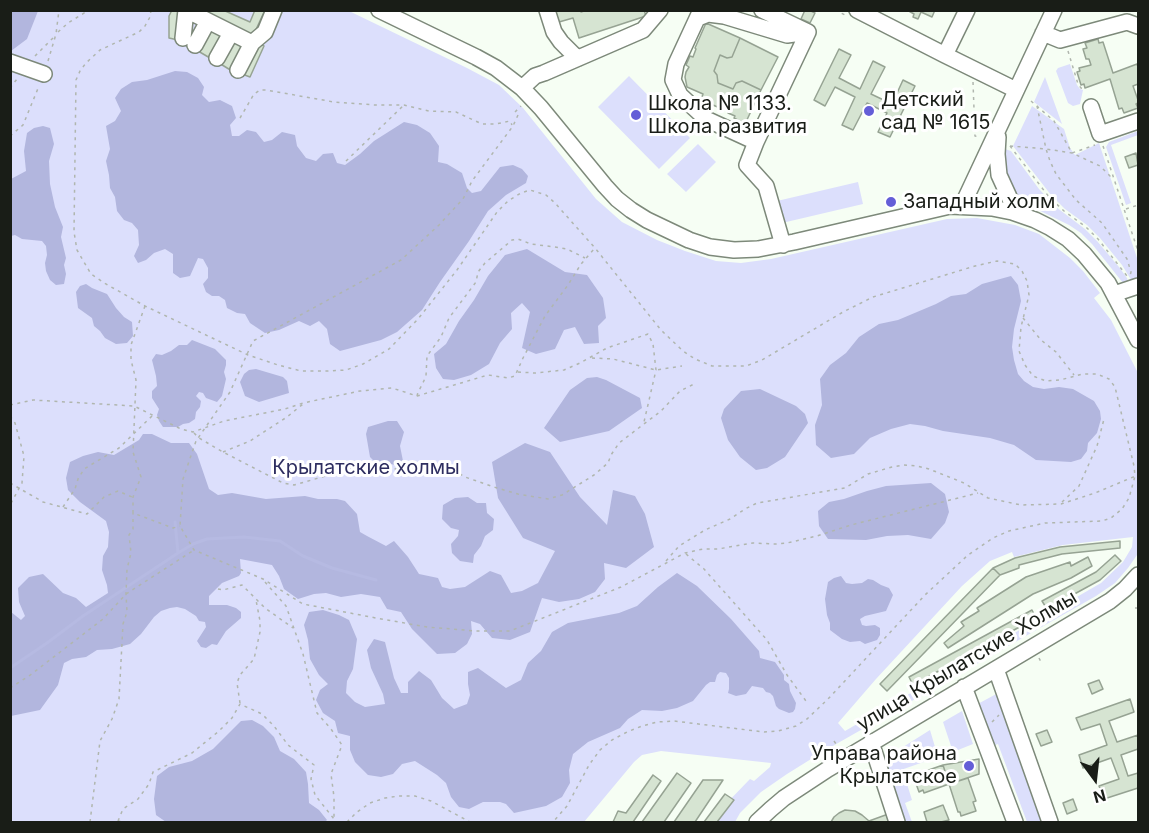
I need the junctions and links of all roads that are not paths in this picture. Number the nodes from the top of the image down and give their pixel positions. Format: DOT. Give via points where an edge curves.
graph roads {
  1 [pos="186,10"];
  2 [pos="274,10"];
  3 [pos="379,10"];
  4 [pos="547,10"];
  5 [pos="660,10"];
  6 [pos="762,10"];
  7 [pos="967,10"];
  8 [pos="1054,10"];
  9 [pos="860,11"];
  10 [pos="699,17"];
  11 [pos="208,21"];
  12 [pos="1138,26"];
  13 [pos="808,32"];
  14 [pos="231,33"];
  15 [pos="1043,33"];
  16 [pos="252,43"];
  17 [pos="945,56"];
  18 [pos="217,58"];
  19 [pos="579,58"];
  20 [pos="18,65"];
  21 [pos="238,70"];
  22 [pos="44,74"];
  23 [pos="522,88"];
  24 [pos="1017,90"];
  25 [pos="1091,107"];
  26 [pos="1138,121"];
  27 [pos="1000,125"];
  28 [pos="756,142"];
  29 [pos="962,206"];
  30 [pos="1026,216"];
  31 [pos="783,245"];
  32 [pos="1138,285"];
  33 [pos="1114,294"];
  34 [pos="1138,340"];
  35 [pos="1138,575"];
  36 [pos="996,669"];
  37 [pos="964,687"];
  38 [pos="871,742"];
  39 [pos="757,822"];
  40 [pos="897,822"];
  41 [pos="1015,822"];
  42 [pos="1050,822"];
  1 -- 11 [label="street"];
  1 -- 11 [label="street" via="189,42"];
  2 -- 16 [label="street" via="265,32"];
  3 -- 23 [label="street" via="476,57"];
  4 -- 19 [label="street" via="554,32"];
  5 -- 19 [label="street" via="643,30"];
  6 -- 13 [label="street"];
  7 -- 17 [label="street"];
  8 -- 15 [label="street"];
  9 -- 17 [label="street"];
  10 -- 13 [label="street" via="724,16 787,35"];
  10 -- 28 [label="street" via="676,64 674,80 680,95 706,119"];
  11 -- 14 [label="street"];
  12 -- 15 [label="street" via="1127,22 1060,40"];
  13 -- 28 [label="street"];
  14 -- 16 [label="street"];
  14 -- 18 [label="street"];
  15 -- 24 [label="street"];
  16 -- 21 [label="street"];
  17 -- 24 [label="street"];
  19 -- 23 [label="street" via="535,76"];
  20 -- 22 [label="street"];
  23 -- 31 [label="street" via="605,186 631,210 662,228 710,247 734,250"];
  24 -- 27 [label="street"];
  25 -- 26 [label="street" via="1100,134"];
  27 -- 29 [label="street"];
  27 -- 30 [label="street" via="998,169 1010,199"];
  28 -- 31 [label="street" via="747,165 766,186"];
  29 -- 30 [label="street"];
  29 -- 31 [label="street"];
  30 -- 33 [label="street" via="1077,246"];
  32 -- 33 [label="street"];
  33 -- 34 [label="street"];
  35 -- 36 [label="street, улица Крылатские Холмы" via="1110,601"];
  36 -- 37 [label="street, улица Крылатские Холмы"];
  36 -- 42 [label="street"];
  37 -- 38 [label="street, улица Крылатские Холмы"];
  37 -- 41 [label="street"];
  38 -- 39 [label="street, улица Крылатские Холмы" via="784,798"];
  38 -- 40 [label="street"];
}
